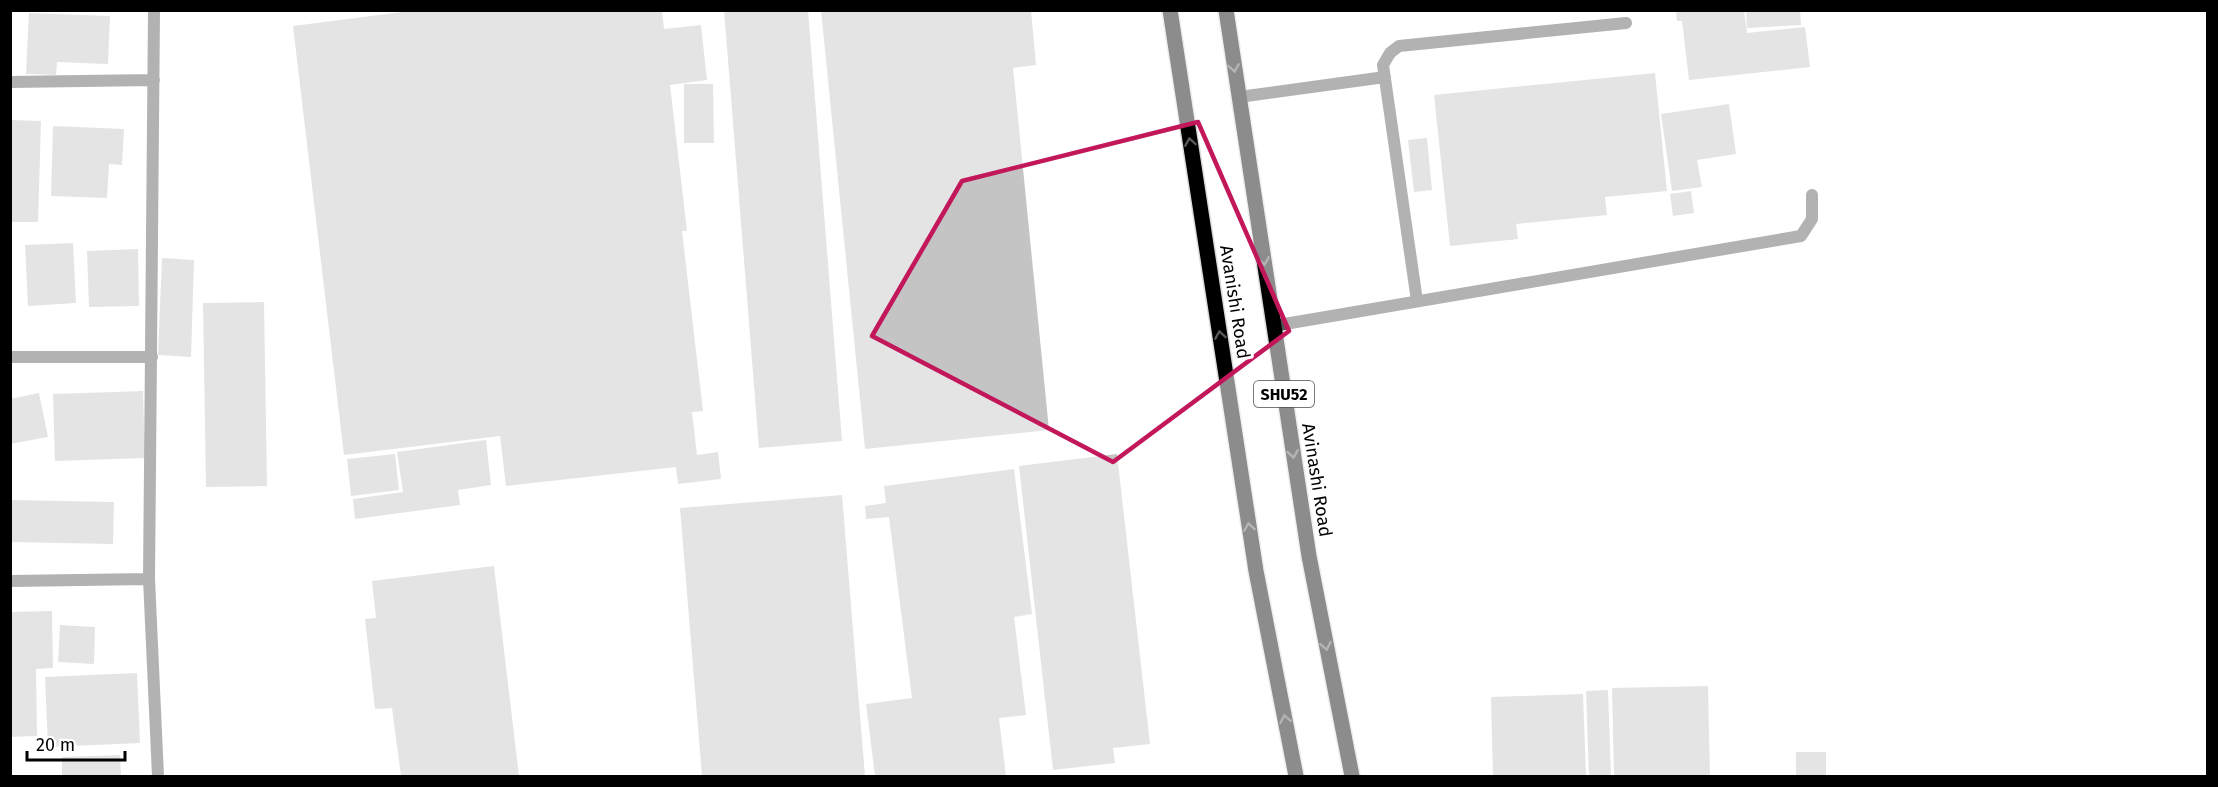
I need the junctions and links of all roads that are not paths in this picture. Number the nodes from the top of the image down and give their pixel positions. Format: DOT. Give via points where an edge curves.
graph roads {
  1 [pos="154,10"];
  2 [pos="1170,10"];
  3 [pos="1226,10"];
  4 [pos="1626,23"];
  5 [pos="1385,77"];
  6 [pos="154,80"];
  7 [pos="10,82"];
  8 [pos="1239,98"];
  9 [pos="1812,195"];
  10 [pos="1417,301"];
  11 [pos="1274,326"];
  12 [pos="10,357"];
  13 [pos="152,357"];
  14 [pos="149,579"];
  15 [pos="10,581"];
  16 [pos="158,777"];
  17 [pos="1296,777"];
  18 [pos="1352,777"];
  1 -- 6 [label="street"];
  17 -- 2 [label="main road, Avanishi Road / SHU52, one-way" via="1256,571"];
  3 -- 8 [label="main road, Avinashi Road / SHU52, one-way"];
  4 -- 5 [label="street" via="1399,46 1383,65"];
  5 -- 8 [label="street"];
  5 -- 10 [label="street"];
  6 -- 7 [label="street"];
  6 -- 13 [label="street"];
  8 -- 11 [label="main road, Avinashi Road / SHU52, one-way"];
  9 -- 10 [label="street" via="1812,219 1801,236"];
  10 -- 11 [label="street"];
  11 -- 18 [label="main road, Avinashi Road / SHU52, one-way" via="1309,556"];
  12 -- 13 [label="street"];
  13 -- 14 [label="street"];
  14 -- 15 [label="street"];
  14 -- 16 [label="street"];
}
